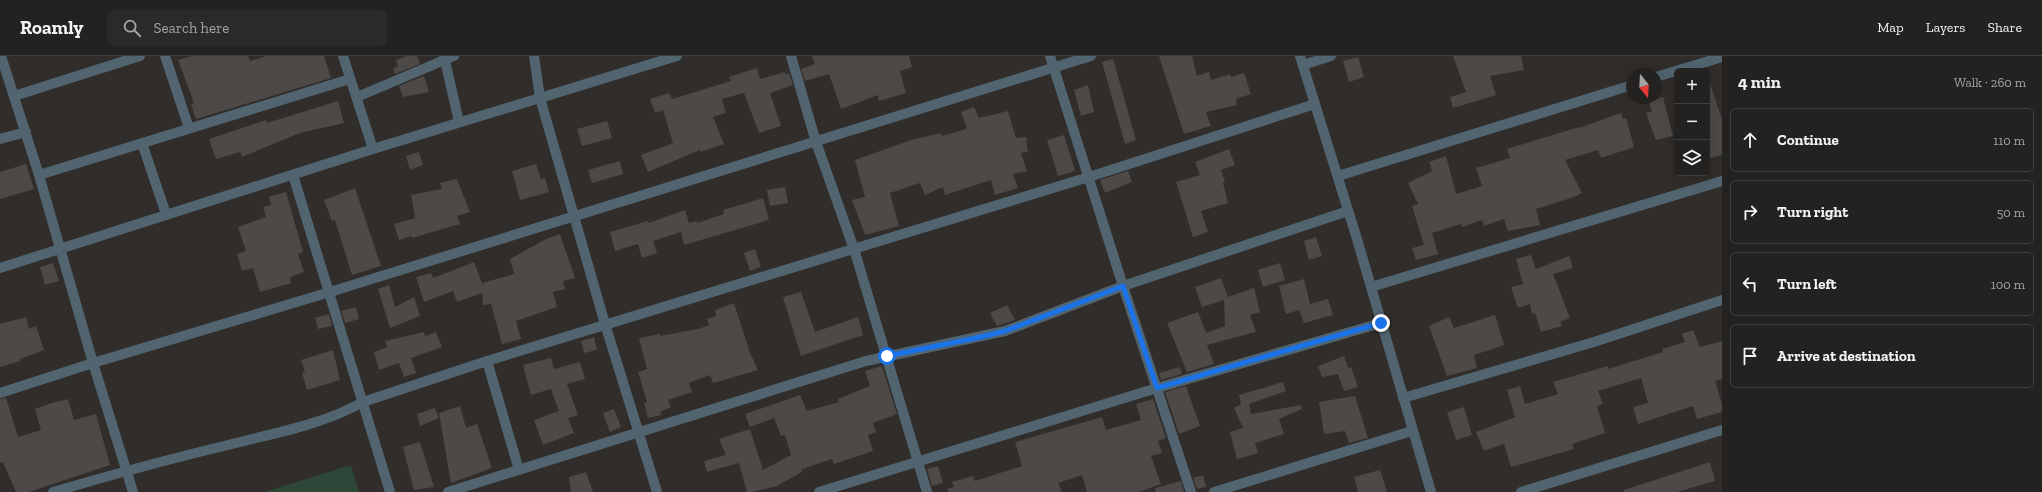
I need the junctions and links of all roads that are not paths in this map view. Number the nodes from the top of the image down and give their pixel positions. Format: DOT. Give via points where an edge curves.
graph roads {
  1 [pos="1,56"];
  2 [pos="140,56"];
  3 [pos="165,56"];
  4 [pos="343,56"];
  5 [pos="534,56"];
  6 [pos="677,56"];
  7 [pos="792,56"];
  8 [pos="1050,56"];
  9 [pos="1091,56"];
  10 [pos="1331,56"];
  11 [pos="448,57"];
  12 [pos="1721,59"];
  13 [pos="1301,60"];
  14 [pos="1054,67"];
  15 [pos="1662,75"];
  16 [pos="350,79"];
  17 [pos="1626,87"];
  18 [pos="14,96"];
  19 [pos="357,97"];
  20 [pos="540,98"];
  21 [pos="1315,104"];
  22 [pos="460,122"];
  23 [pos="189,128"];
  24 [pos="26,132"];
  25 [pos="0,139"];
  26 [pos="816,142"];
  27 [pos="142,143"];
  28 [pos="373,149"];
  29 [pos="39,174"];
  30 [pos="293,175"];
  31 [pos="1338,176"];
  32 [pos="1089,177"];
  33 [pos="1722,181"];
  34 [pos="1348,211"];
  35 [pos="166,214"];
  36 [pos="573,216"];
  37 [pos="854,248"];
  38 [pos="61,249"];
  39 [pos="0,268"];
  40 [pos="1123,286"];
  41 [pos="1370,287"];
  42 [pos="330,292"];
  43 [pos="1722,300"];
  44 [pos="1381,323"];
  45 [pos="605,324"];
  46 [pos="887,356"];
  47 [pos="486,361"];
  48 [pos="93,363"];
  49 [pos="1157,388"];
  50 [pos="0,393"];
  51 [pos="1402,398"];
  52 [pos="363,402"];
  53 [pos="1722,430"];
  54 [pos="1412,431"];
  55 [pos="638,434"];
  56 [pos="917,462"];
  57 [pos="126,470"];
  58 [pos="519,470"];
  59 [pos="53,492"];
  60 [pos="133,492"];
  61 [pos="390,492"];
  62 [pos="448,492"];
  63 [pos="657,492"];
  64 [pos="819,492"];
  65 [pos="927,492"];
  66 [pos="1191,492"];
  67 [pos="1214,492"];
  68 [pos="1431,492"];
  69 [pos="1522,492"];
  1 -- 18 [label="street"];
  2 -- 18 [label="street"];
  3 -- 23 [label="street"];
  4 -- 16 [label="street"];
  5 -- 20 [label="street"];
  6 -- 20 [label="street"];
  7 -- 26 [label="street"];
  8 -- 14 [label="street"];
  9 -- 14 [label="street"];
  10 -- 13 [label="street"];
  11 -- 19 [label="street"];
  11 -- 22 [label="street"];
  12 -- 15 [label="street"];
  13 -- 21 [label="street"];
  14 -- 26 [label="street"];
  14 -- 32 [label="street"];
  16 -- 19 [label="street"];
  16 -- 23 [label="street"];
  17 -- 31 [label="street"];
  18 -- 24 [label="street"];
  19 -- 28 [label="street"];
  20 -- 22 [label="street"];
  20 -- 36 [label="street"];
  21 -- 31 [label="street"];
  21 -- 32 [label="street"];
  22 -- 28 [label="street"];
  23 -- 27 [label="street"];
  24 -- 25 [label="street"];
  24 -- 29 [label="street"];
  26 -- 36 [label="street"];
  26 -- 37 [label="street"];
  27 -- 29 [label="street"];
  27 -- 35 [label="street"];
  28 -- 30 [label="street"];
  29 -- 38 [label="street"];
  30 -- 35 [label="street"];
  30 -- 42 [label="street"];
  31 -- 34 [label="street"];
  32 -- 37 [label="street"];
  32 -- 40 [label="street"];
  33 -- 41 [label="street"];
  34 -- 40 [label="street"];
  34 -- 41 [label="street"];
  35 -- 38 [label="street"];
  36 -- 42 [label="street"];
  36 -- 45 [label="street"];
  37 -- 45 [label="street"];
  37 -- 46 [label="street"];
  38 -- 39 [label="street"];
  38 -- 48 [label="street"];
  40 -- 46 [label="street" via="1005,331"];
  40 -- 49 [label="street"];
  41 -- 44 [label="street"];
  42 -- 48 [label="street"];
  42 -- 52 [label="street"];
  43 -- 51 [label="street" via="1594,342"];
  44 -- 49 [label="street"];
  44 -- 51 [label="street"];
  45 -- 47 [label="street"];
  45 -- 55 [label="street"];
  46 -- 55 [label="street"];
  46 -- 56 [label="street"];
  47 -- 52 [label="street"];
  47 -- 58 [label="street"];
  48 -- 50 [label="street"];
  48 -- 57 [label="street"];
  49 -- 56 [label="street"];
  49 -- 66 [label="street"];
  51 -- 54 [label="street"];
  52 -- 57 [label="street" via="313,423"];
  52 -- 61 [label="street"];
  53 -- 69 [label="street"];
  54 -- 67 [label="street"];
  54 -- 68 [label="street"];
  55 -- 58 [label="street"];
  55 -- 63 [label="street"];
  56 -- 64 [label="street"];
  56 -- 65 [label="street"];
  57 -- 59 [label="street"];
  57 -- 60 [label="street"];
  58 -- 62 [label="street"];
}
